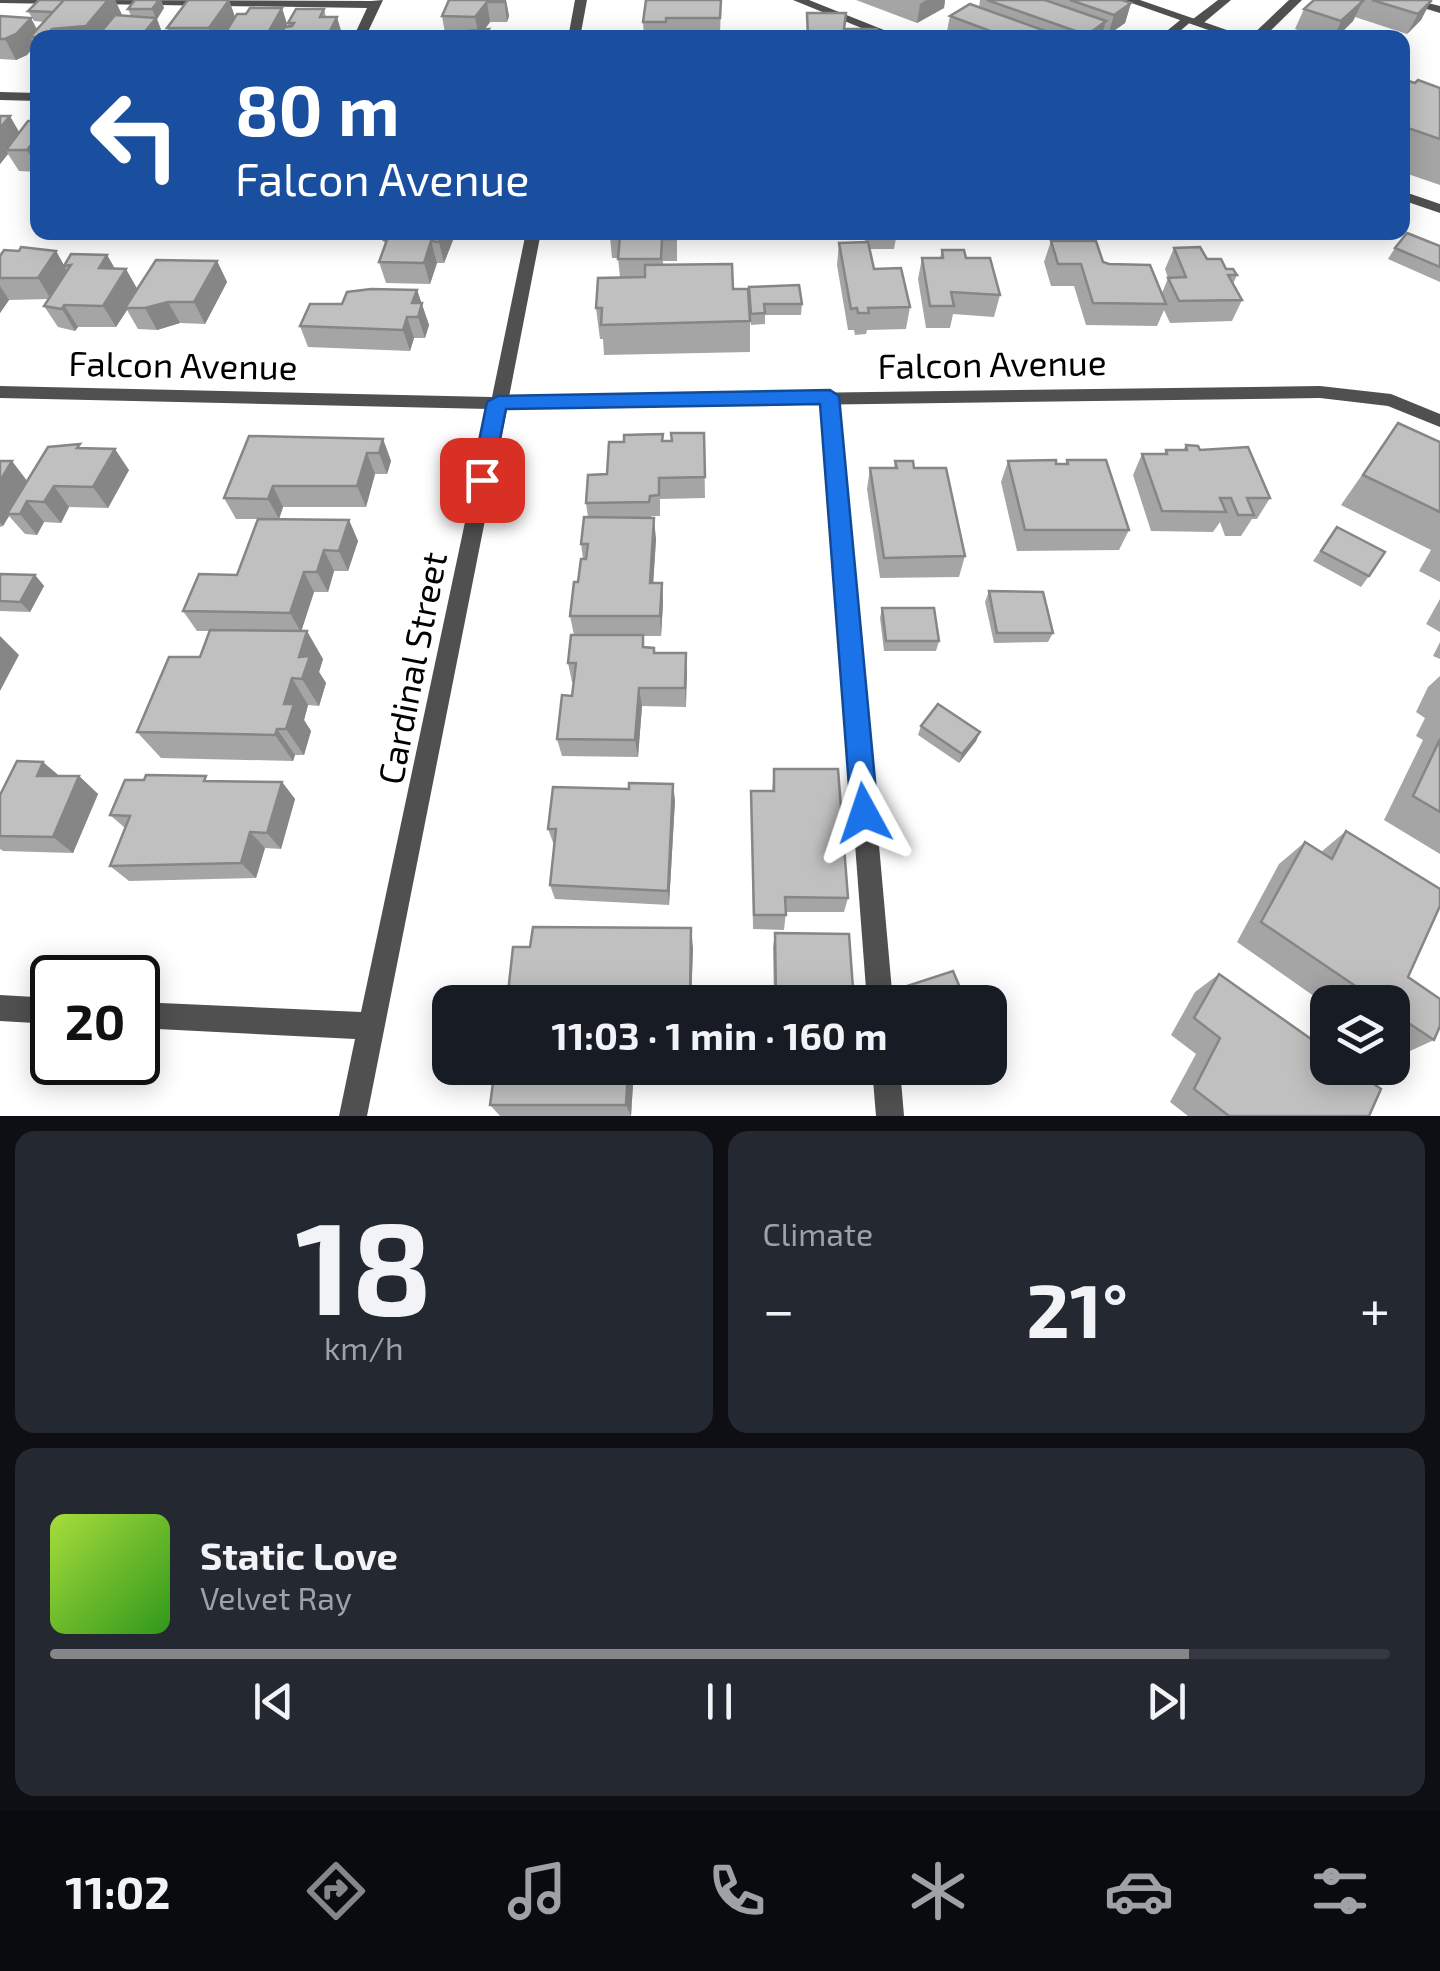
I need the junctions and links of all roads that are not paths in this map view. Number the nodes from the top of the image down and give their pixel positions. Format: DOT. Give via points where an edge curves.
graph roads {
  1 [pos="0,0"];
  2 [pos="581,0"];
  3 [pos="800,0"];
  4 [pos="1129,0"];
  5 [pos="1224,0"];
  6 [pos="1296,0"];
  7 [pos="1403,0"];
  8 [pos="376,3"];
  9 [pos="1440,10"];
  10 [pos="1192,20"];
  11 [pos="363,30"];
  12 [pos="575,30"];
  13 [pos="877,30"];
  14 [pos="1176,30"];
  15 [pos="1221,30"];
  16 [pos="1264,30"];
  17 [pos="0,96"];
  18 [pos="30,97"];
  19 [pos="1410,199"];
  20 [pos="1440,209"];
  21 [pos="532,240"];
  22 [pos="0,392"];
  23 [pos="830,396"];
  24 [pos="498,402"];
  25 [pos="1440,421"];
  26 [pos="879,985"];
  27 [pos="0,1008"];
  28 [pos="30,1010"];
  29 [pos="160,1016"];
  30 [pos="372,1026"];
  31 [pos="887,1085"];
  32 [pos="353,1116"];
  33 [pos="890,1116"];
  1 -- 8 [label="street"];
  2 -- 12 [label="street"];
  3 -- 13 [label="street"];
  4 -- 10 [label="street"];
  5 -- 10 [label="street"];
  6 -- 16 [label="street"];
  7 -- 9 [label="street"];
  8 -- 11 [label="street"];
  10 -- 14 [label="street"];
  10 -- 15 [label="street"];
  17 -- 18 [label="street"];
  19 -- 20 [label="street"];
  21 -- 24 [label="street, Cardinal Street"];
  22 -- 24 [label="street, Falcon Avenue"];
  23 -- 24 [label="street, Falcon Avenue"];
  23 -- 25 [label="street, Falcon Avenue" via="1320,392 1391,400"];
  23 -- 26 [label="street"];
  24 -- 30 [label="street, Cardinal Street"];
  27 -- 28 [label="street"];
  29 -- 30 [label="street"];
  30 -- 32 [label="street, Cardinal Street"];
  31 -- 33 [label="street"];
}
